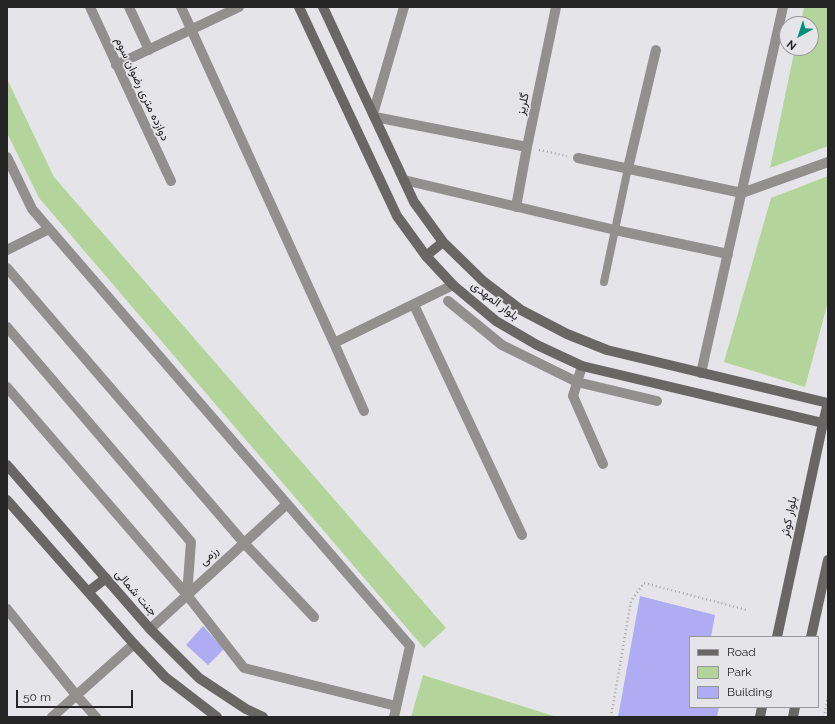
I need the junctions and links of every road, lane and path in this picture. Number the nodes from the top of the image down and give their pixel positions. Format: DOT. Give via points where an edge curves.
graph roads {
  1 [pos="90,7"];
  2 [pos="128,7"];
  3 [pos="181,7"];
  4 [pos="239,7"];
  5 [pos="299,7"];
  6 [pos="323,7"];
  7 [pos="404,7"];
  8 [pos="556,7"];
  9 [pos="783,7"];
  10 [pos="221,11"];
  11 [pos="192,30"];
  12 [pos="149,50"];
  13 [pos="656,50"];
  14 [pos="116,65"];
  15 [pos="374,115"];
  16 [pos="527,148"];
  17 [pos="7,157"];
  18 [pos="578,158"];
  19 [pos="828,162"];
  20 [pos="628,168"];
  21 [pos="404,180"];
  22 [pos="171,181"];
  23 [pos="742,193"];
  24 [pos="516,206"];
  25 [pos="49,229"];
  26 [pos="615,230"];
  27 [pos="443,242"];
  28 [pos="7,250"];
  29 [pos="728,254"];
  30 [pos="426,256"];
  31 [pos="7,268"];
  32 [pos="604,282"];
  33 [pos="453,285"];
  34 [pos="448,301"];
  35 [pos="414,305"];
  36 [pos="7,327"];
  37 [pos="334,343"];
  38 [pos="582,366"];
  39 [pos="702,373"];
  40 [pos="577,382"];
  41 [pos="7,387"];
  42 [pos="656,401"];
  43 [pos="828,403"];
  44 [pos="364,411"];
  45 [pos="825,423"];
  46 [pos="603,464"];
  47 [pos="7,465"];
  48 [pos="7,500"];
  49 [pos="286,504"];
  50 [pos="522,535"];
  51 [pos="244,543"];
  52 [pos="828,560"];
  53 [pos="106,578"];
  54 [pos="88,592"];
  55 [pos="187,594"];
  56 [pos="7,609"];
  57 [pos="747,610"];
  58 [pos="314,617"];
  59 [pos="150,628"];
  60 [pos="777,636"];
  61 [pos="811,636"];
  62 [pos="134,644"];
  63 [pos="76,695"];
  64 [pos="828,697"];
  65 [pos="396,706"];
  66 [pos="52,717"];
  67 [pos="96,717"];
  68 [pos="217,717"];
  69 [pos="263,717"];
  70 [pos="394,717"];
  71 [pos="611,717"];
  72 [pos="824,717"];
  1 -- 14 [label="street, دوازده متری رضوان سوم"];
  2 -- 12 [label="street"];
  3 -- 11 [label="street"];
  4 -- 10 [label="street"];
  5 -- 30 [label="main road, بلوار المهدی" via="396,216"];
  6 -- 15 [label="main road, بلوار المهدی"];
  7 -- 15 [label="street"];
  8 -- 16 [label="street, گلریز"];
  9 -- 23 [label="street"];
  10 -- 11 [label="street"];
  11 -- 12 [label="street"];
  11 -- 37 [label="street"];
  12 -- 14 [label="street"];
  13 -- 20 [label="street"];
  14 -- 22 [label="street, دوازده متری رضوان سوم"];
  15 -- 16 [label="street"];
  15 -- 21 [label="main road, بلوار المهدی"];
  16 -- 18 [label="path"];
  16 -- 24 [label="street, گلریز"];
  17 -- 25 [label="street" via="32,209"];
  18 -- 20 [label="street"];
  19 -- 23 [label="street"];
  20 -- 23 [label="street"];
  20 -- 26 [label="lane"];
  21 -- 24 [label="street"];
  21 -- 27 [label="main road, بلوار المهدی" via="414,202"];
  23 -- 29 [label="street"];
  24 -- 26 [label="street"];
  25 -- 28 [label="street"];
  25 -- 49 [label="street"];
  26 -- 29 [label="street"];
  26 -- 32 [label="lane"];
  27 -- 30 [label="main road"];
  27 -- 39 [label="main road, بلوار المهدی" via="483,281 521,310 566,334 607,350"];
  29 -- 39 [label="street"];
  30 -- 33 [label="main road, بلوار المهدی"];
  31 -- 51 [label="street"];
  33 -- 35 [label="street"];
  33 -- 38 [label="main road, بلوار المهدی" via="496,321 537,345"];
  34 -- 40 [label="street" via="502,345"];
  35 -- 37 [label="street"];
  35 -- 50 [label="street"];
  36 -- 55 [label="street" via="191,542"];
  37 -- 44 [label="street"];
  38 -- 40 [label="street"];
  38 -- 45 [label="main road, بلوار المهدی"];
  39 -- 43 [label="main road, بلوار المهدی"];
  40 -- 42 [label="street"];
  40 -- 46 [label="street" via="573,396"];
  41 -- 55 [label="street"];
  43 -- 45 [label="main road, بلوار کوثر"];
  45 -- 60 [label="main road, بلوار کوثر"];
  47 -- 53 [label="main road, جنت شمالی"];
  48 -- 54 [label="main road"];
  49 -- 51 [label="street, رزمی"];
  49 -- 65 [label="street" via="410,646"];
  51 -- 55 [label="street, رزمی"];
  51 -- 58 [label="street"];
  52 -- 61 [label="main road"];
  53 -- 54 [label="main road"];
  53 -- 59 [label="main road, جنت شمالی"];
  54 -- 62 [label="main road"];
  55 -- 59 [label="street, رزمی"];
  55 -- 65 [label="street" via="244,668"];
  56 -- 63 [label="street"];
  57 -- 71 [label="path" via="644,583 631,601"];
  59 -- 69 [label="main road, جنت شمالی" via="199,678 246,709"];
  62 -- 63 [label="street"];
  62 -- 68 [label="main road" via="165,677"];
  63 -- 66 [label="street"];
  63 -- 67 [label="street"];
  64 -- 72 [label="path"];
  65 -- 70 [label="street"];
}
